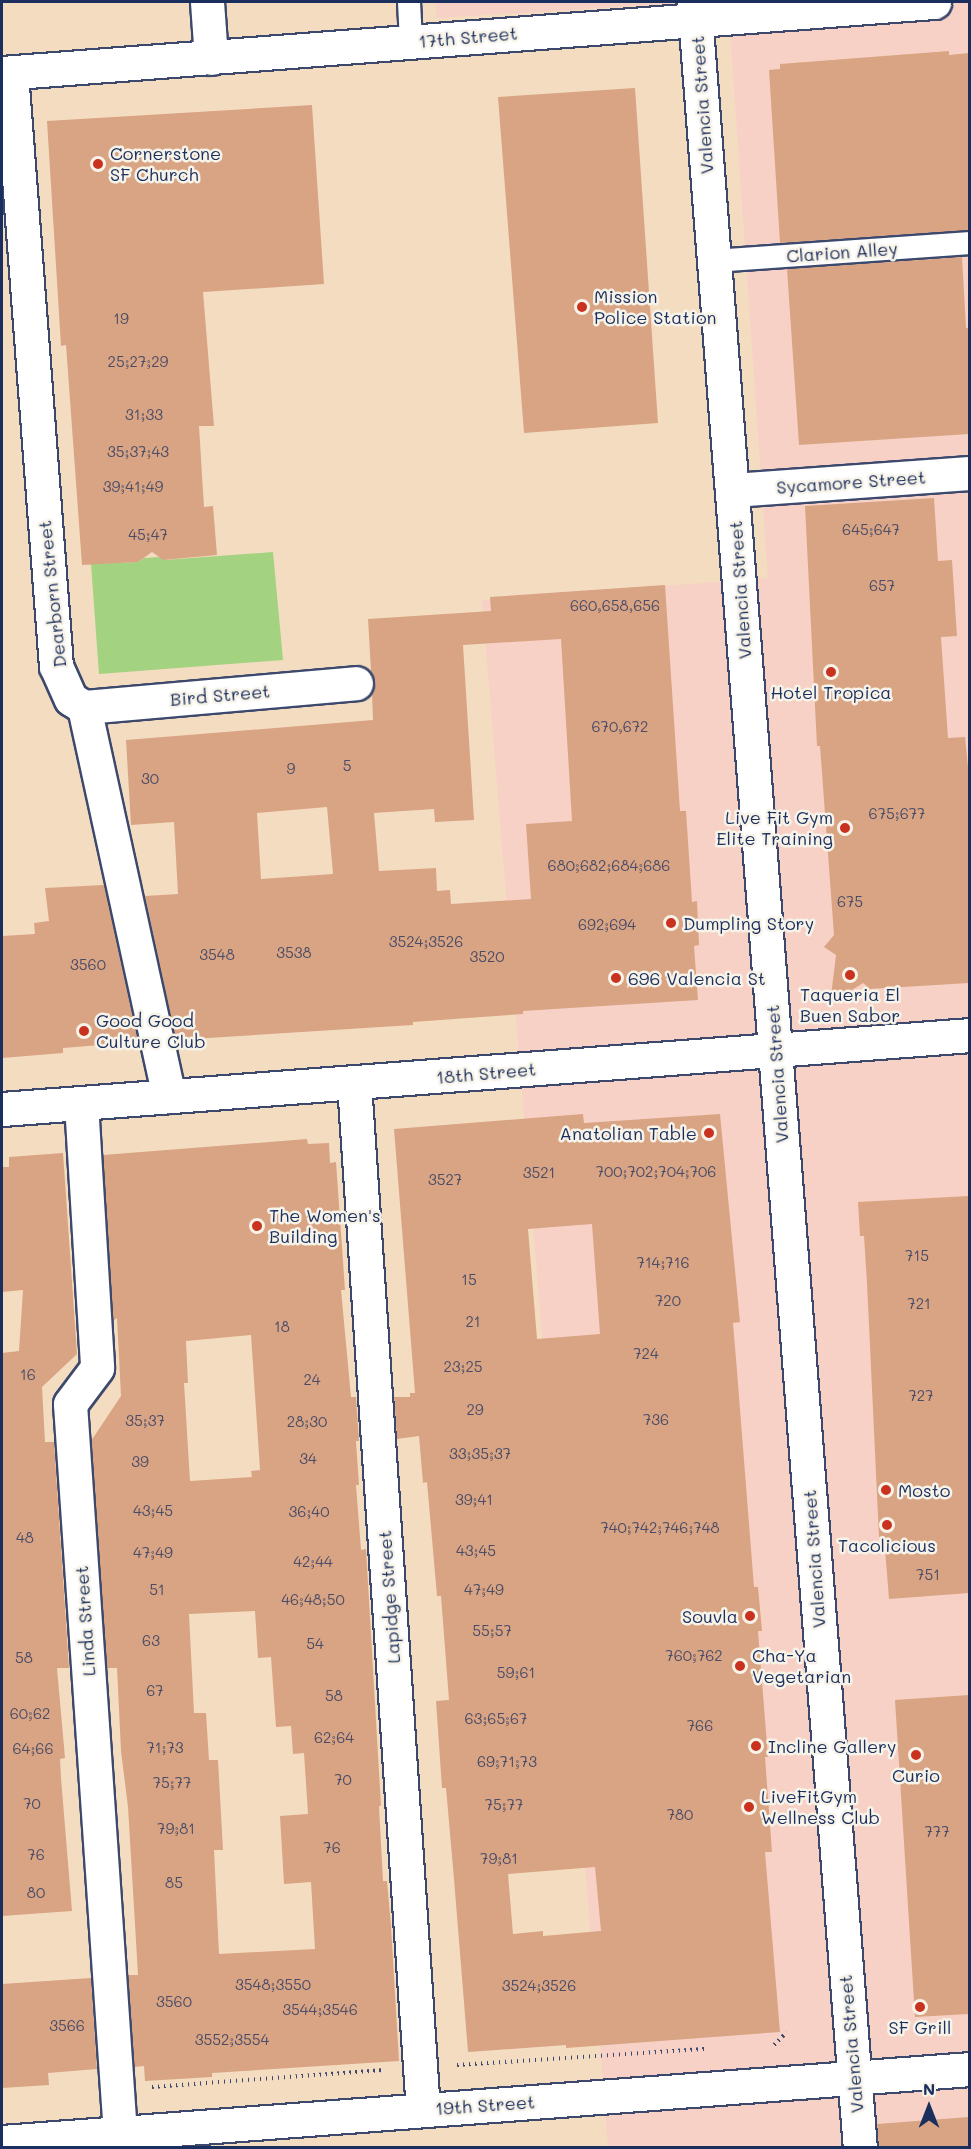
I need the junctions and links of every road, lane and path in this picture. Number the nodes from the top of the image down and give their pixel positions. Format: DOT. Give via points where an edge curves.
graph roads {
  1 [pos="207,2"];
  2 [pos="409,2"];
  3 [pos="934,2"];
  4 [pos="694,10"];
  5 [pos="411,42"];
  6 [pos="212,58"];
  7 [pos="6,73"];
  8 [pos="969,243"];
  9 [pos="714,261"];
  10 [pos="969,473"];
  11 [pos="732,490"];
  12 [pos="356,683"];
  13 [pos="84,706"];
  14 [pos="969,1035"];
  15 [pos="775,1050"];
  16 [pos="354,1083"];
  17 [pos="169,1096"];
  18 [pos="81,1103"];
  19 [pos="2,1109"];
  20 [pos="787,2032"];
  21 [pos="765,2045"];
  22 [pos="717,2048"];
  23 [pos="421,2068"];
  24 [pos="969,2069"];
  25 [pos="854,2078"];
  26 [pos="151,2087"];
  27 [pos="423,2110"];
  28 [pos="120,2141"];
  29 [pos="2,2142"];
  30 [pos="860,2148"];
  1 -- 6 [label="street"];
  2 -- 5 [label="lane"];
  3 -- 4 [label="street, 17th Street"];
  4 -- 5 [label="street, 17th Street"];
  4 -- 9 [label="street, Valencia Street"];
  5 -- 6 [label="street, 17th Street"];
  6 -- 7 [label="street, 17th Street"];
  7 -- 13 [label="street, Dearborn Street" via="56,666 71,699"];
  8 -- 9 [label="lane, Clarion Alley"];
  9 -- 11 [label="street, Valencia Street"];
  10 -- 11 [label="street, Sycamore Street"];
  11 -- 15 [label="street, Valencia Street"];
  12 -- 13 [label="street, Bird Street"];
  13 -- 17 [label="street"];
  14 -- 15 [label="street, 18th Street"];
  15 -- 16 [label="street, 18th Street"];
  15 -- 25 [label="street, Valencia Street"];
  16 -- 17 [label="street, 18th Street"];
  16 -- 23 [label="street, Lapidge Street"];
  17 -- 18 [label="street, 18th Street"];
  18 -- 19 [label="street, 18th Street"];
  18 -- 28 [label="street, Linda Street" via="97,1368 70,1404"];
  20 -- 21 [label="path" via="777,2044"];
  22 -- 23 [label="path"];
  23 -- 26 [label="path"];
  23 -- 27 [label="street, Lapidge Street"];
  24 -- 25 [label="street, 19th Street"];
  25 -- 27 [label="street, 19th Street"];
  25 -- 30 [label="street, Valencia Street"];
  27 -- 28 [label="street, 19th Street"];
  28 -- 29 [label="street, 19th Street"];
}
